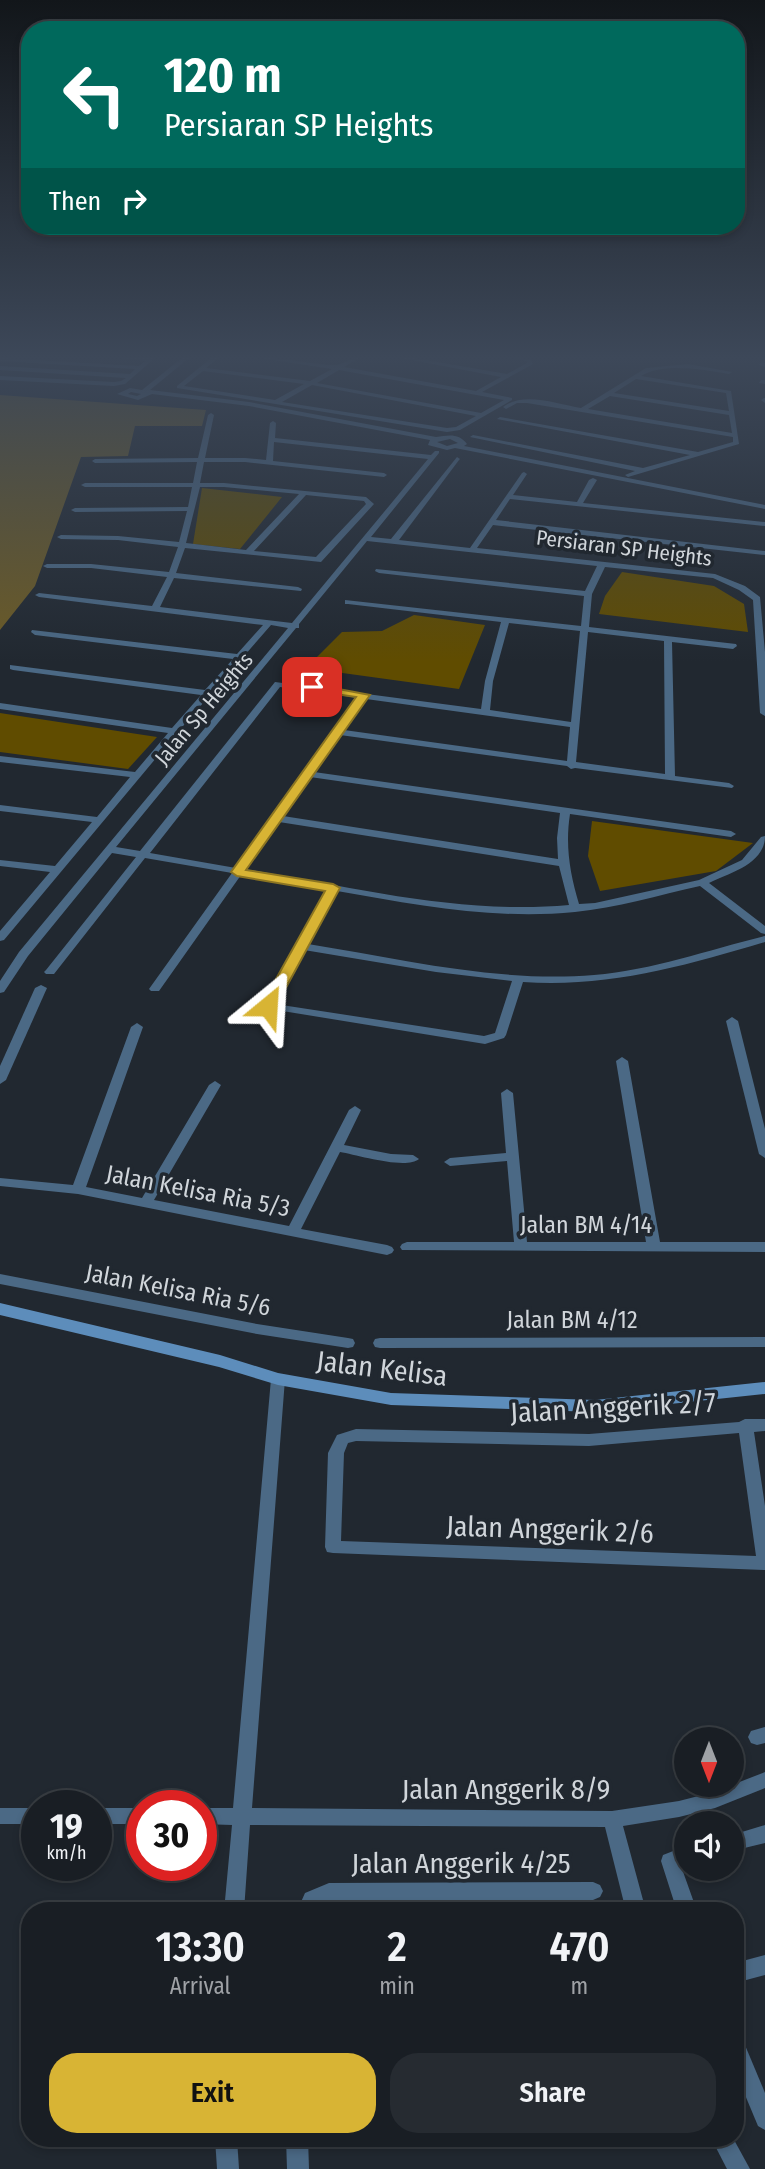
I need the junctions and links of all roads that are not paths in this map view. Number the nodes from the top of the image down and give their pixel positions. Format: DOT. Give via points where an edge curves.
graph roads {
  1 [pos="270,459"];
  2 [pos="431,459"];
  3 [pos="457,459"];
  4 [pos="540,459"];
  5 [pos="544,459"];
  6 [pos="589,459"];
  7 [pos="683,459"];
  8 [pos="200,460"];
  9 [pos="95,461"];
  10 [pos="269,463"];
  11 [pos="645,470"];
  12 [pos="524,474"];
  13 [pos="384,475"];
  14 [pos="628,475"];
  15 [pos="593,480"];
  16 [pos="196,484"];
  17 [pos="85,485"];
  18 [pos="304,493"];
  19 [pos="508,497"];
  20 [pos="579,504"];
  21 [pos="765,504"];
  22 [pos="191,509"];
  23 [pos="75,510"];
  24 [pos="490,522"];
  25 [pos="765,524"];
  26 [pos="61,537"];
  27 [pos="368,539"];
  28 [pos="394,541"];
  29 [pos="184,546"];
  30 [pos="472,550"];
  31 [pos="248,552"];
  32 [pos="765,553"];
  33 [pos="602,564"];
  34 [pos="47,566"];
  35 [pos="379,571"];
  36 [pos="173,576"];
  37 [pos="298,589"];
  38 [pos="588,594"];
  39 [pos="39,595"];
  40 [pos="348,602"];
  41 [pos="155,609"];
  42 [pos="506,620"];
  43 [pos="269,624"];
  44 [pos="296,626"];
  45 [pos="585,629"];
  46 [pos="35,632"];
  47 [pos="668,639"];
  48 [pos="733,646"];
  49 [pos="237,657"];
  50 [pos="13,667"];
  51 [pos="208,693"];
  52 [pos="364,695"];
  53 [pos="0,706"];
  54 [pos="485,712"];
  55 [pos="765,713"];
  56 [pos="576,725"];
  57 [pos="174,731"];
  58 [pos="337,732"];
  59 [pos="0,759"];
  60 [pos="572,766"];
  61 [pos="308,774"];
  62 [pos="138,775"];
  63 [pos="670,778"];
  64 [pos="729,786"];
  65 [pos="0,807"];
  66 [pos="565,811"];
  67 [pos="275,818"];
  68 [pos="100,820"];
  69 [pos="731,834"];
  70 [pos="765,839"];
  71 [pos="109,849"];
  72 [pos="144,855"];
  73 [pos="0,863"];
  74 [pos="561,863"];
  75 [pos="56,869"];
  76 [pos="237,872"];
  77 [pos="702,882"];
  78 [pos="333,888"];
  79 [pos="575,909"];
  80 [pos="765,931"];
  81 [pos="0,939"];
  82 [pos="765,939"];
  83 [pos="301,946"];
  84 [pos="4,971"];
  85 [pos="50,972"];
  86 [pos="518,979"];
  87 [pos="41,988"];
  88 [pos="155,989"];
  89 [pos="0,990"];
  90 [pos="732,1021"];
  91 [pos="137,1027"];
  92 [pos="622,1061"];
  93 [pos="0,1080"];
  94 [pos="215,1085"];
  95 [pos="506,1093"];
  96 [pos="355,1110"];
  97 [pos="336,1147"];
  98 [pos="765,1154"];
  99 [pos="512,1157"];
  100 [pos="413,1159"];
  101 [pos="450,1162"];
  102 [pos="0,1182"];
  103 [pos="78,1190"];
  104 [pos="145,1204"];
  105 [pos="292,1233"];
  106 [pos="765,1247"];
  107 [pos="407,1248"];
  108 [pos="521,1248"];
  109 [pos="654,1248"];
  110 [pos="387,1250"];
  111 [pos="0,1279"];
  112 [pos="0,1309"];
  113 [pos="765,1342"];
  114 [pos="348,1343"];
  115 [pos="380,1343"];
  116 [pos="278,1379"];
  117 [pos="765,1388"];
  118 [pos="765,1424"];
  119 [pos="745,1425"];
  120 [pos="333,1547"];
  121 [pos="765,1561"];
  122 [pos="765,1780"];
  123 [pos="0,1816"];
  124 [pos="21,1816"];
  125 [pos="217,1816"];
  126 [pos="241,1816"];
  127 [pos="612,1819"];
  128 [pos="765,1834"];
  129 [pos="744,1840"];
  130 [pos="674,1859"];
  131 [pos="674,1878"];
  132 [pos="675,1881"];
  133 [pos="593,1891"];
  134 [pos="235,1902"];
  135 [pos="311,1902"];
  136 [pos="634,1902"];
  137 [pos="683,1902"];
  138 [pos="765,1965"];
  139 [pos="744,1971"];
  140 [pos="744,2066"];
  141 [pos="764,2114"];
  142 [pos="227,2147"];
  143 [pos="297,2147"];
  144 [pos="726,2147"];
  145 [pos="228,2169"];
  146 [pos="298,2169"];
  147 [pos="739,2169"];
  1 -- 10 [label="street"];
  2 -- 27 [label="street, Jalan Sp Heights"];
  3 -- 28 [label="street"];
  4 -- 21 [label="street"];
  5 -- 14 [label="street"];
  6 -- 11 [label="street"];
  7 -- 11 [label="street"];
  8 -- 9 [label="street"];
  8 -- 10 [label="street"];
  8 -- 16 [label="street"];
  10 -- 13 [label="street"];
  11 -- 14 [label="street"];
  12 -- 19 [label="street"];
  14 -- 21 [label="street"];
  15 -- 20 [label="street"];
  16 -- 17 [label="street"];
  16 -- 18 [label="street"];
  16 -- 22 [label="street"];
  18 -- 31 [label="street"];
  18 -- 31 [label="street" via="370,503 318,560"];
  19 -- 20 [label="street"];
  19 -- 24 [label="street"];
  20 -- 25 [label="street"];
  22 -- 23 [label="street"];
  22 -- 29 [label="street"];
  24 -- 30 [label="street"];
  24 -- 32 [label="street"];
  26 -- 29 [label="street"];
  27 -- 28 [label="street, Persiaran SP Heights"];
  27 -- 44 [label="street, Jalan Sp Heights"];
  28 -- 30 [label="street, Persiaran SP Heights"];
  29 -- 31 [label="street"];
  29 -- 36 [label="street"];
  30 -- 33 [label="street, Persiaran SP Heights"];
  33 -- 38 [label="street"];
  33 -- 55 [label="street, Persiaran SP Heights" via="715,576 753,594 760,619"];
  34 -- 36 [label="street"];
  35 -- 38 [label="street"];
  36 -- 37 [label="street"];
  36 -- 41 [label="street"];
  38 -- 45 [label="street"];
  39 -- 41 [label="street"];
  40 -- 42 [label="street"];
  41 -- 43 [label="street"];
  42 -- 45 [label="street"];
  42 -- 54 [label="street"];
  43 -- 44 [label="street"];
  43 -- 49 [label="street"];
  44 -- 71 [label="street, Jalan Sp Heights"];
  45 -- 47 [label="street"];
  45 -- 56 [label="street"];
  46 -- 49 [label="street"];
  47 -- 48 [label="street"];
  47 -- 63 [label="street"];
  49 -- 51 [label="street"];
  50 -- 51 [label="street"];
  51 -- 57 [label="street"];
  52 -- 54 [label="street"];
  52 -- 58 [label="street"];
  52 -- 72 [label="street" via="286,684 272,688"];
  53 -- 57 [label="street"];
  54 -- 56 [label="street"];
  56 -- 60 [label="street"];
  57 -- 62 [label="street"];
  58 -- 60 [label="street"];
  58 -- 61 [label="street"];
  59 -- 62 [label="street"];
  60 -- 63 [label="street"];
  61 -- 66 [label="street"];
  61 -- 67 [label="street"];
  62 -- 68 [label="street"];
  63 -- 64 [label="street"];
  65 -- 68 [label="street"];
  66 -- 69 [label="street"];
  66 -- 74 [label="street"];
  67 -- 74 [label="street"];
  67 -- 76 [label="street"];
  68 -- 75 [label="street"];
  70 -- 77 [label="street" via="746,862"];
  71 -- 72 [label="street"];
  71 -- 84 [label="street, Jalan Sp Heights"];
  72 -- 76 [label="street"];
  72 -- 85 [label="street"];
  73 -- 75 [label="street"];
  74 -- 79 [label="street"];
  75 -- 81 [label="street"];
  76 -- 78 [label="street"];
  76 -- 88 [label="street"];
  77 -- 79 [label="street"];
  77 -- 80 [label="street"];
  78 -- 79 [label="street" via="484,910"];
  78 -- 83 [label="street"];
  82 -- 86 [label="street" via="630,972"];
  83 -- 86 [label="street"];
  83 -- 86 [label="street" via="268,1006 485,1040 500,1035"];
  84 -- 89 [label="street, Jalan Sp Heights"];
  87 -- 93 [label="street"];
  90 -- 98 [label="street"];
  91 -- 103 [label="street"];
  92 -- 109 [label="street"];
  94 -- 104 [label="street"];
  95 -- 99 [label="street"];
  96 -- 97 [label="street"];
  97 -- 100 [label="street"];
  97 -- 105 [label="street"];
  99 -- 101 [label="street"];
  99 -- 108 [label="street"];
  102 -- 103 [label="street, Jalan Kelisa Ria 5/3"];
  103 -- 104 [label="street, Jalan Kelisa Ria 5/3"];
  104 -- 105 [label="street, Jalan Kelisa Ria 5/3"];
  105 -- 110 [label="street, Jalan Kelisa Ria 5/3"];
  106 -- 109 [label="street, Jalan BM 4/14"];
  107 -- 108 [label="street, Jalan BM 4/14"];
  108 -- 109 [label="street, Jalan BM 4/14"];
  111 -- 114 [label="street, Jalan Kelisa Ria 5/6"];
  112 -- 116 [label="main road, Jalan Kelisa" via="194,1354"];
  113 -- 115 [label="street, Jalan BM 4/12"];
  116 -- 117 [label="main road, Jalan Kelisa" via="391,1399 551,1406 630,1404"];
  116 -- 126 [label="street"];
  118 -- 119 [label="street, Jalan Anggerik 2/7"];
  119 -- 120 [label="street, Jalan Anggerik 2/7" via="589,1440 356,1435 342,1440 335,1453"];
  119 -- 121 [label="street"];
  120 -- 121 [label="street, Jalan Anggerik 2/6"];
  122 -- 127 [label="street, Jalan Anggerik 8/9" via="715,1800"];
  123 -- 124 [label="street"];
  125 -- 126 [label="street, Jalan Anggerik 8/9"];
  126 -- 127 [label="street, Jalan Anggerik 8/9"];
  126 -- 134 [label="street"];
  127 -- 136 [label="street"];
  128 -- 129 [label="street"];
  130 -- 131 [label="street" via="670,1868"];
  132 -- 137 [label="street"];
  133 -- 135 [label="street, Jalan Anggerik 4/25" via="329,1892"];
  138 -- 139 [label="street"];
  140 -- 141 [label="street"];
  142 -- 145 [label="street"];
  143 -- 146 [label="street"];
  144 -- 147 [label="street"];
}
